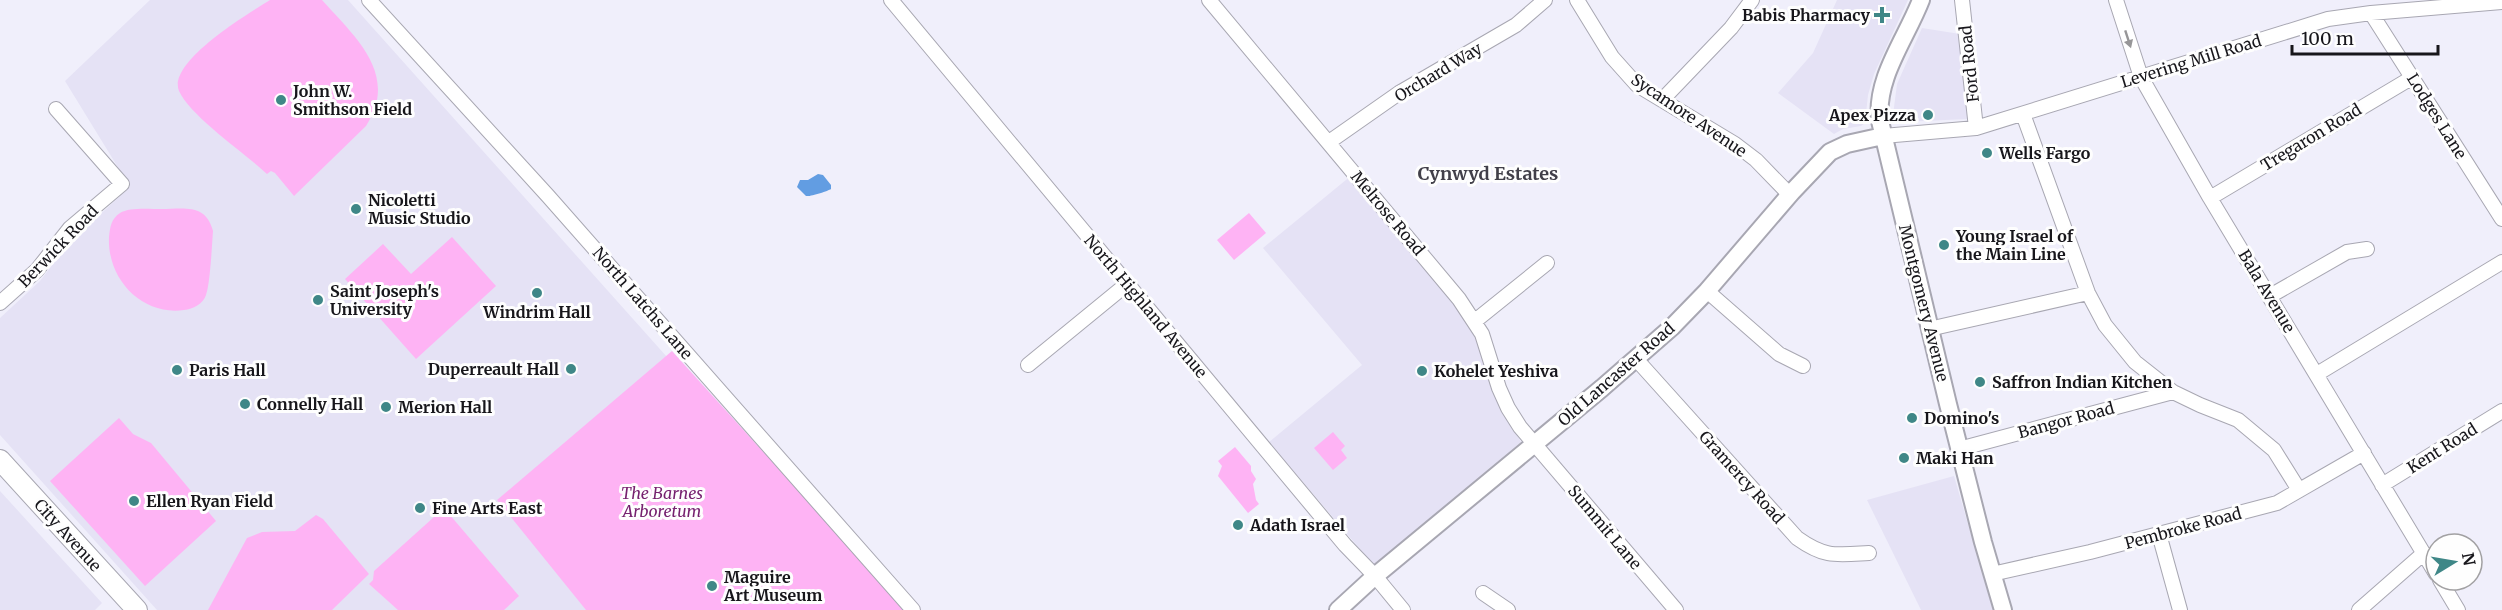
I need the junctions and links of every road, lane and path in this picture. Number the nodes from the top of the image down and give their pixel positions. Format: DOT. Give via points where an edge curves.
graph roads {
  1 [pos="369,0"];
  2 [pos="891,0"];
  3 [pos="1209,0"];
  4 [pos="1545,0"];
  5 [pos="1577,0"];
  6 [pos="1752,0"];
  7 [pos="1921,0"];
  8 [pos="1962,0"];
  9 [pos="2116,0"];
  10 [pos="2476,2"];
  11 [pos="2502,2"];
  12 [pos="2372,13"];
  13 [pos="2141,77"];
  14 [pos="2413,77"];
  15 [pos="1662,100"];
  16 [pos="56,109"];
  17 [pos="2023,114"];
  18 [pos="1976,128"];
  19 [pos="1883,136"];
  20 [pos="1329,142"];
  21 [pos="1790,195"];
  22 [pos="2210,198"];
  23 [pos="2502,219"];
  24 [pos="2367,249"];
  25 [pos="1547,262"];
  26 [pos="2502,262"];
  27 [pos="1127,284"];
  28 [pos="1707,291"];
  29 [pos="2088,293"];
  30 [pos="2270,296"];
  31 [pos="0,303"];
  32 [pos="1475,321"];
  33 [pos="1929,328"];
  34 [pos="1636,359"];
  35 [pos="1028,365"];
  36 [pos="1803,366"];
  37 [pos="2317,374"];
  38 [pos="2173,392"];
  39 [pos="2502,411"];
  40 [pos="1535,445"];
  41 [pos="1959,449"];
  42 [pos="2364,453"];
  43 [pos="0,460"];
  44 [pos="2382,484"];
  45 [pos="2300,490"];
  46 [pos="2158,534"];
  47 [pos="2424,553"];
  48 [pos="1869,554"];
  49 [pos="1992,574"];
  50 [pos="1375,576"];
  51 [pos="2447,592"];
  52 [pos="1484,593"];
  53 [pos="129,608"];
  54 [pos="913,610"];
  55 [pos="1338,610"];
  56 [pos="1402,610"];
  57 [pos="1508,610"];
  58 [pos="1676,610"];
  59 [pos="2003,610"];
  60 [pos="2180,610"];
  61 [pos="2359,610"];
  62 [pos="2458,610"];
  1 -- 54 [label="street, North Latchs Lane" via="541,187"];
  2 -- 27 [label="street, North Highland Avenue"];
  3 -- 20 [label="street, Melrose Road"];
  4 -- 20 [label="street, Orchard Way" via="1516,25 1399,93"];
  5 -- 15 [label="street, Sycamore Avenue" via="1612,57 1637,85"];
  6 -- 15 [label="street" via="1731,28"];
  7 -- 19 [label="main road, Montgomery Avenue" via="1882,92"];
  8 -- 18 [label="street, Ford Road"];
  9 -- 13 [label="street, Bala Avenue, one-way"];
  10 -- 11 [label="street, Levering Mill Road"];
  10 -- 12 [label="street, Levering Mill Road"];
  12 -- 13 [label="street, Levering Mill Road" via="2328,19"];
  12 -- 14 [label="street, Lodges Lane"];
  13 -- 17 [label="street, Levering Mill Road"];
  13 -- 22 [label="street, Bala Avenue"];
  14 -- 22 [label="street, Tregaron Road"];
  14 -- 23 [label="street, Lodges Lane"];
  15 -- 21 [label="street, Sycamore Avenue" via="1751,157"];
  16 -- 31 [label="street, Berwick Road" via="122,184 70,228 37,270"];
  17 -- 18 [label="street, Levering Mill Road"];
  17 -- 29 [label="street"];
  18 -- 19 [label="street, Levering Mill Road"];
  19 -- 21 [label="main road, Old Lancaster Road" via="1835,148"];
  19 -- 33 [label="main road, Montgomery Avenue"];
  20 -- 32 [label="street, Melrose Road"];
  21 -- 28 [label="main road, Old Lancaster Road"];
  22 -- 30 [label="street, Bala Avenue"];
  24 -- 30 [label="street" via="2347,252"];
  25 -- 32 [label="street"];
  26 -- 37 [label="street"];
  27 -- 35 [label="street"];
  27 -- 50 [label="street, North Highland Avenue"];
  28 -- 34 [label="main road, Old Lancaster Road"];
  28 -- 36 [label="street" via="1779,354"];
  29 -- 33 [label="street"];
  29 -- 38 [label="street" via="2105,325 2135,362"];
  30 -- 37 [label="street, Bala Avenue"];
  32 -- 40 [label="street, Melrose Road" via="1508,408"];
  33 -- 41 [label="main road, Montgomery Avenue"];
  34 -- 40 [label="main road, Old Lancaster Road"];
  34 -- 48 [label="street, Gramercy Road" via="1797,538 1827,555"];
  37 -- 42 [label="street, Bala Avenue"];
  38 -- 41 [label="street, Bangor Road"];
  38 -- 45 [label="street" via="2238,420 2274,450"];
  39 -- 44 [label="street, Kent Road"];
  40 -- 50 [label="main road, Old Lancaster Road"];
  40 -- 58 [label="street, Summit Lane"];
  41 -- 49 [label="main road, Montgomery Avenue"];
  42 -- 44 [label="street, Bala Avenue"];
  42 -- 45 [label="street, Pembroke Road"];
  43 -- 53 [label="highway, City Avenue"];
  44 -- 47 [label="street, Bala Avenue"];
  45 -- 46 [label="street, Pembroke Road" via="2277,503"];
  46 -- 49 [label="street, Pembroke Road"];
  46 -- 60 [label="street"];
  47 -- 61 [label="street"];
  49 -- 59 [label="main road, Montgomery Avenue"];
  50 -- 55 [label="main road, Old Lancaster Road"];
  50 -- 56 [label="street, North Highland Avenue"];
  51 -- 62 [label="street"];
  52 -- 57 [label="street"];
}
